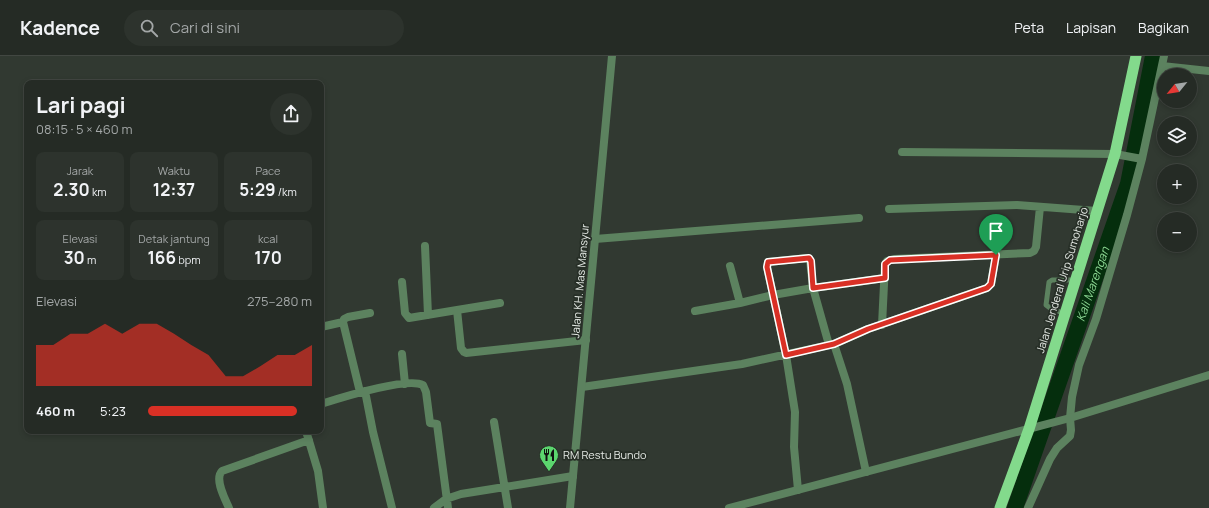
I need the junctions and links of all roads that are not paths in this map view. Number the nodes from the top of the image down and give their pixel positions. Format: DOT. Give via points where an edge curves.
graph roads {
  1 [pos="612,56"];
  2 [pos="1136,56"];
  3 [pos="1164,56"];
  4 [pos="1162,66"];
  5 [pos="1209,71"];
  6 [pos="902,152"];
  7 [pos="1120,155"];
  8 [pos="1138,159"];
  9 [pos="1040,207"];
  10 [pos="889,209"];
  11 [pos="1097,211"];
  12 [pos="858,218"];
  13 [pos="595,239"];
  14 [pos="425,246"];
  15 [pos="996,255"];
  16 [pos="730,266"];
  17 [pos="885,278"];
  18 [pos="1075,280"];
  19 [pos="402,282"];
  20 [pos="813,288"];
  21 [pos="773,295"];
  22 [pos="500,303"];
  23 [pos="740,303"];
  24 [pos="457,310"];
  25 [pos="695,311"];
  26 [pos="370,313"];
  27 [pos="1065,314"];
  28 [pos="428,315"];
  29 [pos="343,322"];
  30 [pos="882,325"];
  31 [pos="324,326"];
  32 [pos="586,340"];
  33 [pos="831,345"];
  34 [pos="402,354"];
  35 [pos="786,355"];
  36 [pos="1209,375"];
  37 [pos="405,384"];
  38 [pos="582,387"];
  39 [pos="362,391"];
  40 [pos="324,403"];
  41 [pos="1068,419"];
  42 [pos="494,422"];
  43 [pos="1029,429"];
  44 [pos="307,434"];
  45 [pos="309,440"];
  46 [pos="866,472"];
  47 [pos="573,476"];
  48 [pos="505,486"];
  49 [pos="798,490"];
  50 [pos="446,499"];
  51 [pos="229,508"];
  52 [pos="323,508"];
  53 [pos="392,508"];
  54 [pos="434,508"];
  55 [pos="448,508"];
  56 [pos="508,508"];
  57 [pos="570,508"];
  58 [pos="729,508"];
  59 [pos="1000,508"];
  60 [pos="1028,508"];
  1 -- 13 [label="street, Jalan KH. Mas Mansyur"];
  2 -- 7 [label="highway, Jalan Jenderal Urip Sumoharjo"];
  3 -- 4 [label="street"];
  4 -- 5 [label="street"];
  4 -- 8 [label="street"];
  6 -- 7 [label="street"];
  7 -- 8 [label="street"];
  7 -- 11 [label="highway, Jalan Jenderal Urip Sumoharjo"];
  8 -- 41 [label="street" via="1127,215 1079,366"];
  9 -- 10 [label="street" via="1016,205"];
  9 -- 11 [label="street"];
  9 -- 15 [label="street" via="1034,251"];
  11 -- 18 [label="highway, Jalan Jenderal Urip Sumoharjo"];
  12 -- 13 [label="street"];
  13 -- 32 [label="street, Jalan KH. Mas Mansyur"];
  14 -- 28 [label="street"];
  15 -- 17 [label="street" via="890,260 885,264"];
  15 -- 30 [label="street" via="991,284 987,288"];
  16 -- 23 [label="street"];
  17 -- 20 [label="street"];
  17 -- 30 [label="street"];
  18 -- 27 [label="highway, Jalan Jenderal Urip Sumoharjo"];
  18 -- 27 [label="lane" via="1049,282 1046,305"];
  19 -- 28 [label="street" via="407,316 411,318"];
  20 -- 21 [label="street"];
  20 -- 21 [label="street" via="809,258 771,261 766,264"];
  20 -- 33 [label="street"];
  21 -- 23 [label="street"];
  21 -- 35 [label="street"];
  22 -- 24 [label="street"];
  23 -- 25 [label="street"];
  24 -- 28 [label="street"];
  24 -- 32 [label="street" via="461,348 466,353"];
  26 -- 29 [label="street" via="348,317"];
  27 -- 43 [label="highway, Jalan Jenderal Urip Sumoharjo"];
  29 -- 31 [label="street"];
  29 -- 39 [label="street"];
  30 -- 33 [label="street"];
  32 -- 38 [label="street, Jalan KH. Mas Mansyur"];
  33 -- 35 [label="street"];
  33 -- 46 [label="street" via="847,384"];
  34 -- 37 [label="street"];
  35 -- 38 [label="street" via="742,364"];
  35 -- 49 [label="street" via="795,412 794,447"];
  36 -- 41 [label="street"];
  37 -- 39 [label="street"];
  37 -- 50 [label="street" via="420,384 425,388 430,423 437,424"];
  38 -- 47 [label="street, Jalan KH. Mas Mansyur"];
  39 -- 40 [label="street"];
  39 -- 53 [label="street"];
  41 -- 43 [label="street"];
  41 -- 60 [label="street" via="1070,436 1050,459"];
  42 -- 48 [label="street"];
  43 -- 46 [label="street"];
  43 -- 59 [label="highway, Jalan Jenderal Urip Sumoharjo"];
  44 -- 45 [label="street"];
  45 -- 51 [label="street" via="222,471 218,479"];
  45 -- 52 [label="street" via="318,471"];
  46 -- 49 [label="street"];
  47 -- 48 [label="street"];
  47 -- 57 [label="street, Jalan KH. Mas Mansyur"];
  48 -- 50 [label="street"];
  48 -- 56 [label="street"];
  49 -- 58 [label="street"];
  50 -- 54 [label="street"];
  50 -- 55 [label="street"];
}
